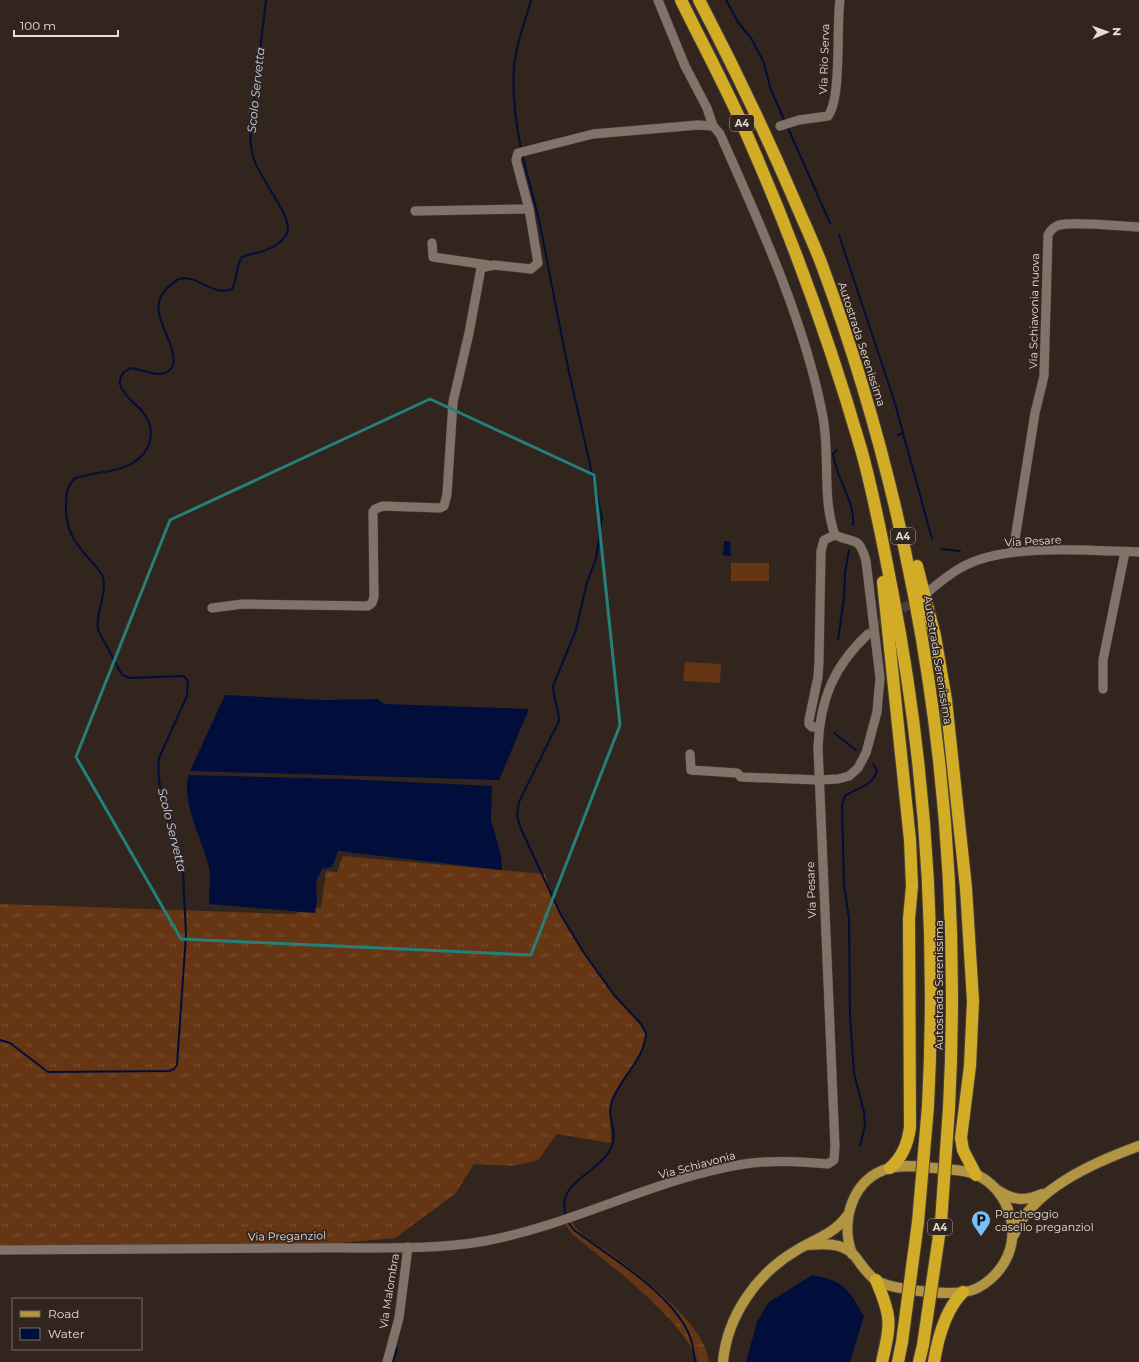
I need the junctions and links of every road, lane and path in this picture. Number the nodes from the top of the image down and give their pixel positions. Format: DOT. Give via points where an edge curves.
graph roads {
  1 [pos="658,0"];
  2 [pos="681,0"];
  3 [pos="699,0"];
  4 [pos="840,0"];
  5 [pos="785,124"];
  6 [pos="713,126"];
  7 [pos="529,209"];
  8 [pos="416,211"];
  9 [pos="1139,227"];
  10 [pos="432,243"];
  11 [pos="488,265"];
  12 [pos="883,458"];
  13 [pos="872,490"];
  14 [pos="835,535"];
  15 [pos="1012,552"];
  16 [pos="1125,552"];
  17 [pos="1139,552"];
  18 [pos="929,591"];
  19 [pos="212,608"];
  20 [pos="868,634"];
  21 [pos="1103,689"];
  22 [pos="819,727"];
  23 [pos="690,754"];
  24 [pos="819,780"];
  25 [pos="1139,1146"];
  26 [pos="834,1160"];
  27 [pos="890,1168"];
  28 [pos="976,1175"];
  29 [pos="997,1190"];
  30 [pos="1048,1192"];
  31 [pos="848,1215"];
  32 [pos="573,1216"];
  33 [pos="1012,1238"];
  34 [pos="807,1245"];
  35 [pos="408,1247"];
  36 [pos="0,1250"];
  37 [pos="852,1254"];
  38 [pos="876,1280"];
  39 [pos="963,1292"];
  40 [pos="387,1362"];
  41 [pos="723,1362"];
  42 [pos="882,1362"];
  43 [pos="898,1362"];
  44 [pos="919,1362"];
  45 [pos="934,1362"];
  1 -- 6 [label="street"];
  2 -- 13 [label="highway, Autostrada Serenissima / A4" via="746,132 776,201 834,360"];
  3 -- 12 [label="highway, Autostrada Serenissima / A4" via="770,144 822,264 863,384"];
  4 -- 5 [label="street, Via Rio Serva" via="834,104 828,116"];
  6 -- 7 [label="street" via="593,134 524,151 516,155 516,160"];
  6 -- 14 [label="street" via="725,147 777,267 811,369 823,412 828,500"];
  7 -- 8 [label="street"];
  7 -- 11 [label="street" via="537,251 538,262 535,267 531,269"];
  9 -- 15 [label="street, Via Schiavonia nuova" via="1069,224 1058,225 1048,235 1044,376 1035,413"];
  10 -- 11 [label="street" via="433,257"];
  11 -- 19 [label="street" via="481,268 478,276 469,332 453,402 446,502 440,508 383,506 374,509 372,603 360,607 243,604"];
  12 -- 28 [label="highway" via="896,484 904,513 935,636 946,700 966,888 973,1002 970,1066 961,1138 963,1150"];
  12 -- 44 [label="highway, Autostrada Serenissima / A4, bridge" via="905,545 936,721 951,890 953,1035 949,1108 941,1222"];
  13 -- 27 [label="highway" via="870,510 886,601 912,886 909,919 910,1126 907,1145"];
  13 -- 43 [label="highway, Autostrada Serenissima / A4, bridge" via="901,635 914,722 929,889 932,1033 928,1106 918,1222"];
  14 -- 22 [label="street" via="824,540 821,551 818,677 809,720 809,724"];
  14 -- 24 [label="street" via="854,540 863,549 880,690 872,732 866,753 858,768 849,776"];
  15 -- 16 [label="street, Via Pesare"];
  15 -- 18 [label="street, Via Pesare" via="966,565"];
  16 -- 17 [label="street, Via Pesare"];
  16 -- 21 [label="street" via="1103,660"];
  20 -- 22 [label="street, Via Pesare" via="856,645 831,681 824,698"];
  22 -- 24 [label="street, Via Pesare"];
  23 -- 24 [label="street" via="691,770 737,773 741,777"];
  24 -- 26 [label="street, Via Pesare"];
  25 -- 30 [label="main road" via="1079,1172"];
  26 -- 32 [label="street, Via Schiavonia" via="828,1164 782,1161 736,1166 667,1184"];
  27 -- 28 [label="main road" via="959,1170"];
  27 -- 31 [label="main road" via="873,1176 863,1185 853,1200"];
  28 -- 29 [label="main road"];
  29 -- 30 [label="main road" via="1010,1198 1021,1200"];
  29 -- 33 [label="main road" via="1010,1215"];
  30 -- 33 [label="main road" via="1024,1216"];
  31 -- 34 [label="main road" via="835,1230"];
  31 -- 37 [label="main road" via="847,1236"];
  32 -- 35 [label="street, Via Preganziol" via="485,1241"];
  33 -- 39 [label="main road" via="1010,1249 1000,1269 984,1284"];
  34 -- 37 [label="main road" via="829,1244"];
  34 -- 41 [label="main road" via="796,1250 772,1269 750,1292 731,1327"];
  35 -- 36 [label="street, Via Preganziol"];
  35 -- 40 [label="street, Via Malombra" via="399,1318"];
  37 -- 38 [label="main road"];
  38 -- 39 [label="main road" via="900,1288"];
  38 -- 42 [label="highway" via="889,1316"];
  39 -- 45 [label="highway" via="946,1314"];
}
